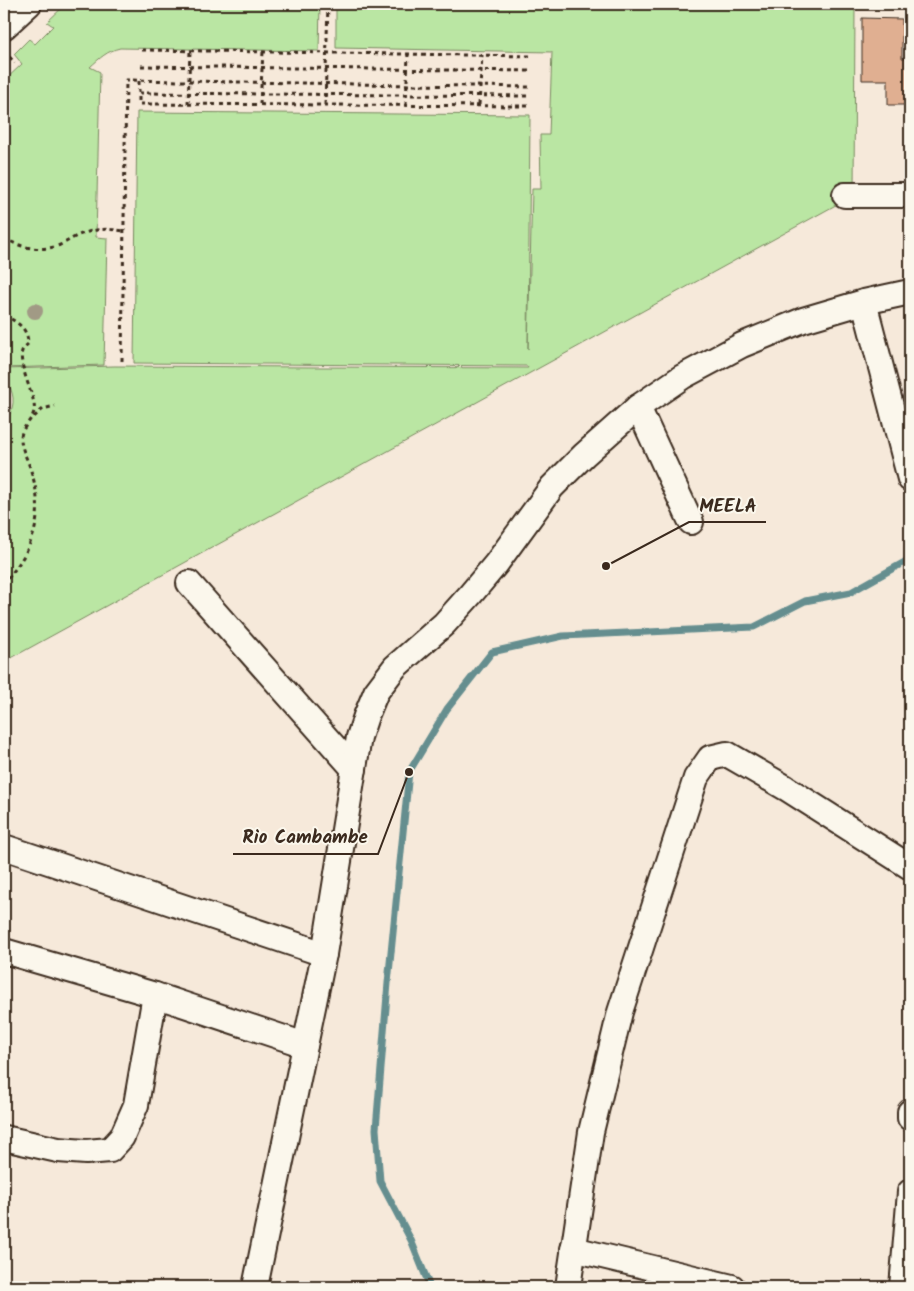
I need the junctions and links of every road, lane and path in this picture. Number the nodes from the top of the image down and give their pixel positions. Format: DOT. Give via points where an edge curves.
graph roads {
  1 [pos="29,4"];
  2 [pos="328,4"];
  3 [pos="4,27"];
  4 [pos="142,50"];
  5 [pos="4,51"];
  6 [pos="190,51"];
  7 [pos="263,52"];
  8 [pos="326,53"];
  9 [pos="408,54"];
  10 [pos="482,55"];
  11 [pos="532,56"];
  12 [pos="15,63"];
  13 [pos="141,66"];
  14 [pos="189,66"];
  15 [pos="262,67"];
  16 [pos="326,68"];
  17 [pos="408,69"];
  18 [pos="481,70"];
  19 [pos="531,71"];
  20 [pos="139,81"];
  21 [pos="189,82"];
  22 [pos="261,83"];
  23 [pos="326,84"];
  24 [pos="407,85"];
  25 [pos="480,86"];
  26 [pos="529,87"];
  27 [pos="139,93"];
  28 [pos="188,94"];
  29 [pos="261,94"];
  30 [pos="325,95"];
  31 [pos="406,96"];
  32 [pos="480,96"];
  33 [pos="529,96"];
  34 [pos="188,104"];
  35 [pos="260,104"];
  36 [pos="325,105"];
  37 [pos="406,105"];
  38 [pos="479,105"];
  39 [pos="528,106"];
  40 [pos="910,195"];
  41 [pos="845,196"];
  42 [pos="124,230"];
  43 [pos="4,238"];
  44 [pos="910,292"];
  45 [pos="864,302"];
  46 [pos="4,314"];
  47 [pos="122,361"];
  48 [pos="55,406"];
  49 [pos="638,407"];
  50 [pos="33,417"];
  51 [pos="910,479"];
  52 [pos="691,522"];
  53 [pos="4,583"];
  54 [pos="189,583"];
  55 [pos="354,769"];
  56 [pos="4,848"];
  57 [pos="910,867"];
  58 [pos="4,951"];
  59 [pos="324,954"];
  60 [pos="155,995"];
  61 [pos="305,1045"];
  62 [pos="910,1112"];
  63 [pos="910,1118"];
  64 [pos="4,1138"];
  65 [pos="910,1192"];
  66 [pos="573,1249"];
  67 [pos="255,1287"];
  68 [pos="568,1287"];
  69 [pos="732,1287"];
  70 [pos="902,1287"];
  1 -- 3 [label="street"];
  2 -- 8 [label="path"];
  4 -- 6 [label="path"];
  5 -- 12 [label="path"];
  6 -- 7 [label="path"];
  6 -- 14 [label="path"];
  7 -- 8 [label="path"];
  7 -- 15 [label="path"];
  8 -- 9 [label="path"];
  8 -- 16 [label="path"];
  9 -- 10 [label="path"];
  9 -- 17 [label="path"];
  10 -- 11 [label="path"];
  10 -- 18 [label="path"];
  13 -- 14 [label="path"];
  14 -- 15 [label="path"];
  14 -- 21 [label="path"];
  15 -- 16 [label="path"];
  15 -- 22 [label="path"];
  16 -- 17 [label="path"];
  16 -- 23 [label="path"];
  17 -- 18 [label="path"];
  17 -- 24 [label="path"];
  18 -- 19 [label="path"];
  18 -- 25 [label="path"];
  20 -- 21 [label="path"];
  20 -- 27 [label="path"];
  20 -- 42 [label="path" via="126,80"];
  21 -- 22 [label="path"];
  21 -- 28 [label="path"];
  22 -- 23 [label="path"];
  22 -- 29 [label="path"];
  23 -- 24 [label="path"];
  23 -- 30 [label="path"];
  24 -- 25 [label="path"];
  24 -- 31 [label="path"];
  25 -- 26 [label="path"];
  25 -- 32 [label="path"];
  27 -- 28 [label="path"];
  27 -- 34 [label="path" via="139,104"];
  28 -- 29 [label="path"];
  28 -- 34 [label="path"];
  29 -- 30 [label="path"];
  29 -- 35 [label="path"];
  30 -- 31 [label="path"];
  30 -- 36 [label="path"];
  31 -- 32 [label="path"];
  31 -- 37 [label="path"];
  32 -- 33 [label="path"];
  32 -- 38 [label="path"];
  34 -- 35 [label="path"];
  35 -- 36 [label="path"];
  36 -- 37 [label="path"];
  37 -- 38 [label="path"];
  38 -- 39 [label="path"];
  40 -- 41 [label="street"];
  42 -- 43 [label="path" via="86,232 53,247 39,248 16,245"];
  42 -- 47 [label="path"];
  44 -- 45 [label="street"];
  45 -- 49 [label="street" via="803,320 742,346 682,377"];
  45 -- 51 [label="street"];
  46 -- 50 [label="path" via="28,335 28,344 21,355 35,406"];
  48 -- 50 [label="path" via="43,409"];
  49 -- 52 [label="street"];
  49 -- 55 [label="street" via="552,487 470,595 444,624 395,667 376,692 366,716"];
  50 -- 53 [label="path" via="22,432 21,440 38,498 34,535 27,552"];
  54 -- 55 [label="street"];
  55 -- 59 [label="street"];
  56 -- 59 [label="street"];
  57 -- 66 [label="street" via="727,754 710,758 696,778 620,1012 591,1132"];
  58 -- 60 [label="street"];
  59 -- 61 [label="street"];
  60 -- 61 [label="street"];
  60 -- 64 [label="street" via="136,1106 122,1137 110,1150 58,1150"];
  61 -- 67 [label="street"];
  62 -- 63 [label="street"];
  65 -- 70 [label="street"];
  66 -- 68 [label="street"];
  66 -- 69 [label="street"];
}
